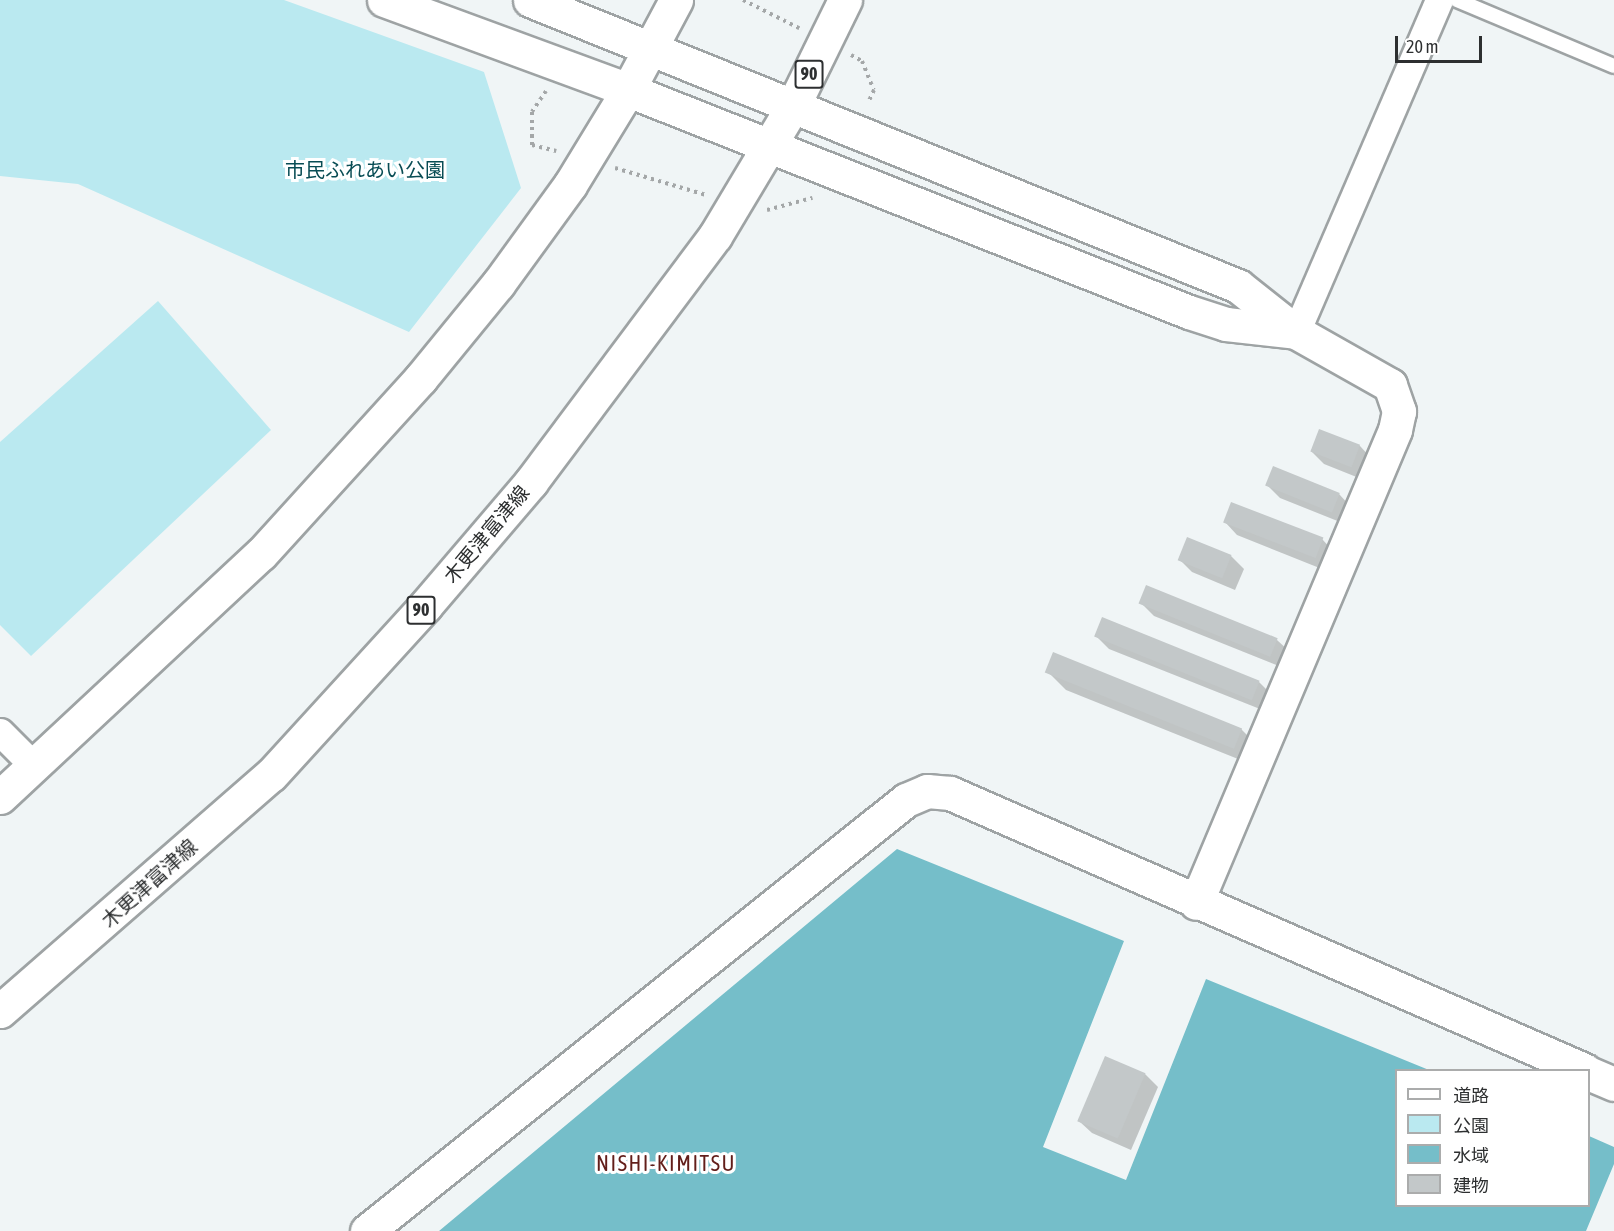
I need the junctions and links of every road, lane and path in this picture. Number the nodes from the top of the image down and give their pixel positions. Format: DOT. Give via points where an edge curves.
graph roads {
  1 [pos="384,0"];
  2 [pos="530,0"];
  3 [pos="676,0"];
  4 [pos="845,0"];
  5 [pos="1439,0"];
  6 [pos="1457,0"];
  7 [pos="652,46"];
  8 [pos="862,61"];
  9 [pos="1614,66"];
  10 [pos="628,90"];
  11 [pos="874,90"];
  12 [pos="794,104"];
  13 [pos="532,112"];
  14 [pos="769,145"];
  15 [pos="584,159"];
  16 [pos="820,196"];
  17 [pos="734,203"];
  18 [pos="1296,332"];
  19 [pos="0,732"];
  20 [pos="34,766"];
  21 [pos="0,797"];
  22 [pos="1196,903"];
  23 [pos="0,1011"];
  24 [pos="1579,1069"];
  25 [pos="1590,1073"];
  26 [pos="1614,1084"];
  27 [pos="368,1231"];
  1 -- 10 [label="street"];
  2 -- 7 [label="street"];
  3 -- 7 [label="street"];
  4 -- 12 [label="street, 木更津富津線 / 90"];
  5 -- 18 [label="street"];
  6 -- 9 [label="lane"];
  7 -- 10 [label="street"];
  7 -- 12 [label="street"];
  8 -- 11 [label="path"];
  10 -- 14 [label="street"];
  10 -- 15 [label="street"];
  12 -- 14 [label="street, 木更津富津線 / 90"];
  12 -- 18 [label="street" via="1238,286"];
  13 -- 15 [label="path" via="532,145"];
  14 -- 17 [label="street, 木更津富津線 / 90"];
  14 -- 18 [label="street" via="1189,312 1226,324"];
  15 -- 17 [label="path"];
  15 -- 20 [label="street" via="570,185 498,284 381,425 261,554"];
  16 -- 17 [label="path" via="762,211"];
  17 -- 23 [label="street, 木更津富津線 / 90" via="715,236 531,482 403,630 271,775"];
  18 -- 22 [label="street" via="1383,379 1398,402 1398,421"];
  19 -- 20 [label="street"];
  20 -- 21 [label="street"];
  22 -- 24 [label="street"];
  22 -- 27 [label="street" via="950,793 927,791 906,800"];
  25 -- 26 [label="street"];
}
